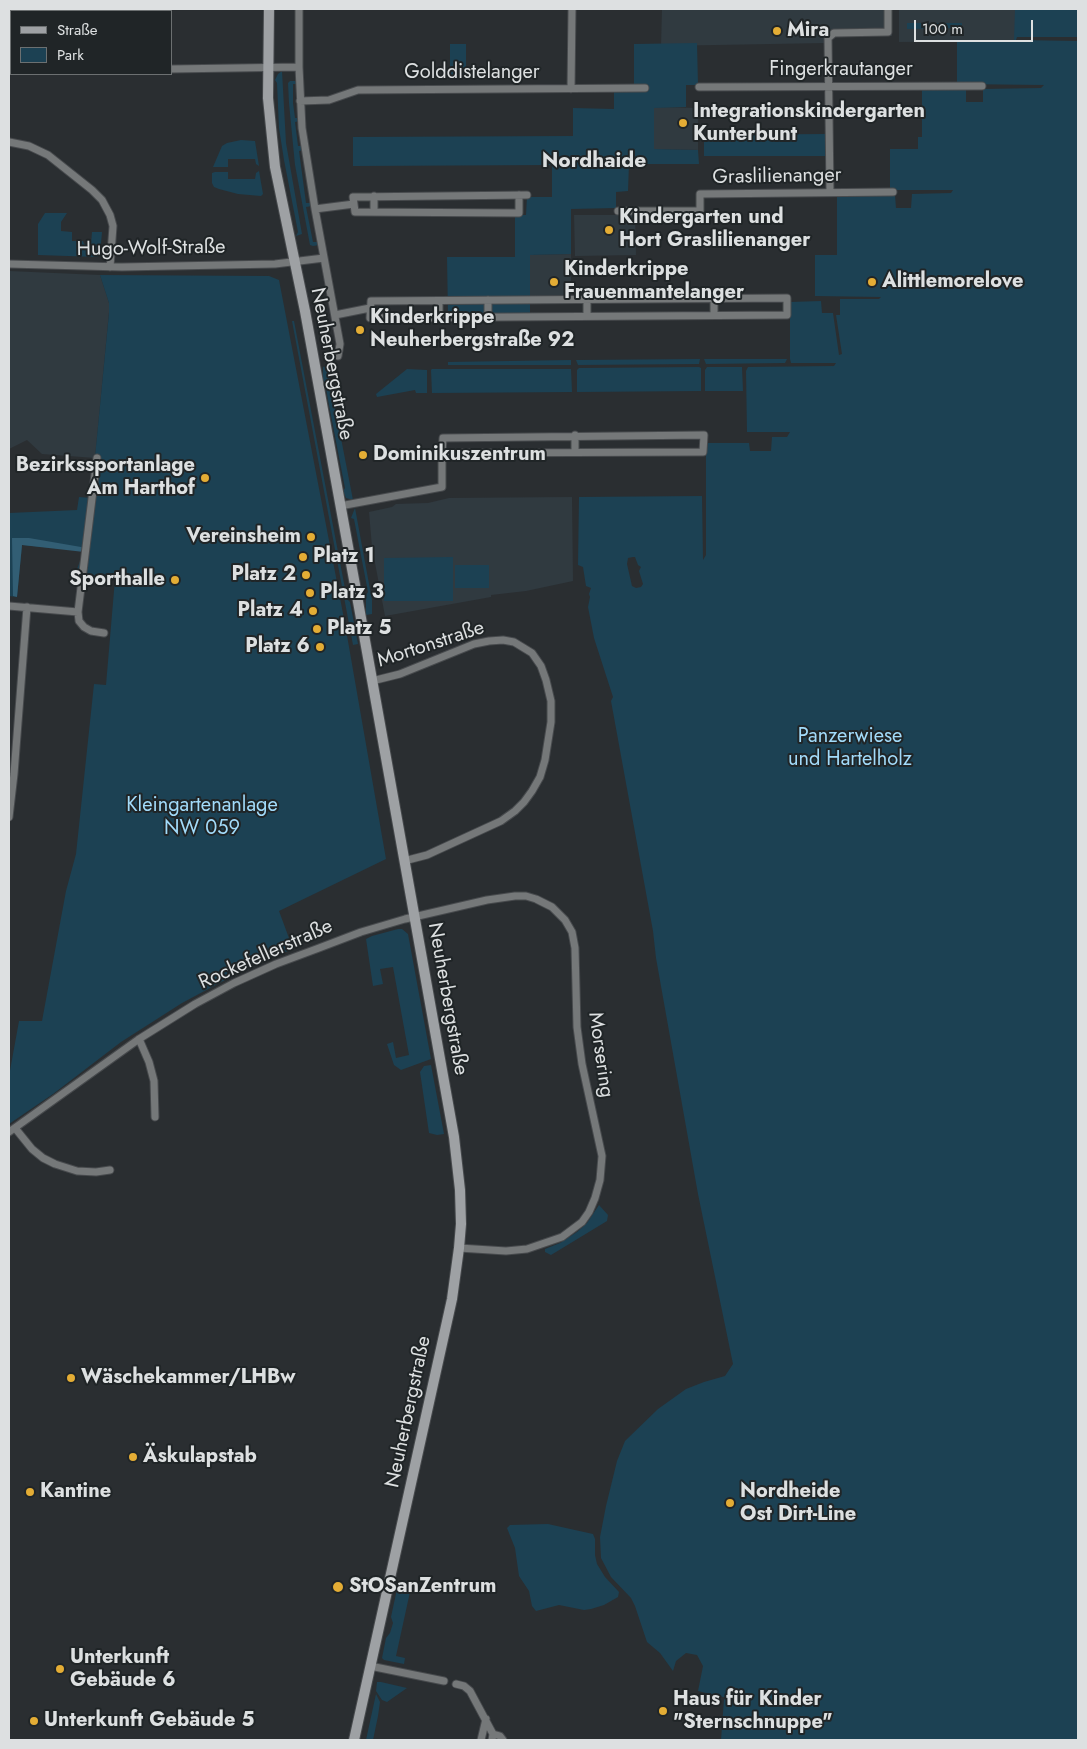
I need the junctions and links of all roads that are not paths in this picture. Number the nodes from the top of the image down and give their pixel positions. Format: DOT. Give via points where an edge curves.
graph roads {
  1 [pos="269,9"];
  2 [pos="299,9"];
  3 [pos="572,9"];
  4 [pos="888,9"];
  5 [pos="268,67"];
  6 [pos="299,67"];
  7 [pos="172,69"];
  8 [pos="982,86"];
  9 [pos="699,87"];
  10 [pos="829,87"];
  11 [pos="645,88"];
  12 [pos="571,89"];
  13 [pos="300,101"];
  14 [pos="9,142"];
  15 [pos="830,192"];
  16 [pos="894,192"];
  17 [pos="374,196"];
  18 [pos="354,204"];
  19 [pos="315,209"];
  20 [pos="618,211"];
  21 [pos="374,212"];
  22 [pos="324,258"];
  23 [pos="294,262"];
  24 [pos="9,264"];
  25 [pos="110,267"];
  26 [pos="714,299"];
  27 [pos="488,300"];
  28 [pos="587,300"];
  29 [pos="439,301"];
  30 [pos="370,308"];
  31 [pos="335,315"];
  32 [pos="714,315"];
  33 [pos="587,316"];
  34 [pos="488,317"];
  35 [pos="439,318"];
  36 [pos="338,356"];
  37 [pos="575,435"];
  38 [pos="575,452"];
  39 [pos="442,453"];
  40 [pos="97,458"];
  41 [pos="340,506"];
  42 [pos="9,606"];
  43 [pos="27,608"];
  44 [pos="78,612"];
  45 [pos="104,633"];
  46 [pos="372,681"];
  47 [pos="9,817"];
  48 [pos="404,861"];
  49 [pos="414,917"];
  50 [pos="138,1039"];
  51 [pos="155,1117"];
  52 [pos="12,1130"];
  53 [pos="110,1170"];
  54 [pos="459,1248"];
  55 [pos="370,1666"];
  56 [pos="444,1681"];
  57 [pos="456,1684"];
  58 [pos="486,1719"];
  59 [pos="493,1737"];
  60 [pos="354,1740"];
  61 [pos="481,1740"];
  62 [pos="503,1740"];
  1 -- 5 [label="main road, Neuherbergstraße"];
  2 -- 6 [label="street, Neuherbergstraße"];
  3 -- 12 [label="street"];
  4 -- 10 [label="street" via="888,32 834,33 828,38"];
  5 -- 6 [label="street"];
  5 -- 7 [label="street"];
  5 -- 23 [label="main road, Neuherbergstraße" via="273,151"];
  6 -- 13 [label="street, Neuherbergstraße"];
  8 -- 10 [label="street, Fingerkrautanger"];
  9 -- 10 [label="street, Fingerkrautanger"];
  10 -- 15 [label="street"];
  11 -- 12 [label="street, Golddistelanger"];
  12 -- 13 [label="street, Golddistelanger" via="358,90 329,100"];
  13 -- 19 [label="street, Neuherbergstraße"];
  14 -- 25 [label="street" via="29,146 48,155 102,200 113,226"];
  15 -- 16 [label="street, Graslilienanger"];
  15 -- 20 [label="street, Graslilienanger" via="700,194 700,211"];
  17 -- 18 [label="street" via="353,196"];
  17 -- 21 [label="street"];
  17 -- 21 [label="street" via="523,195 519,213"];
  18 -- 19 [label="street"];
  18 -- 21 [label="street" via="355,212"];
  19 -- 22 [label="street, Neuherbergstraße"];
  22 -- 23 [label="street, Neuherbergstraße"];
  22 -- 31 [label="street, Neuherbergstraße"];
  23 -- 25 [label="street, Hugo-Wolf-Straße"];
  23 -- 41 [label="main road, Neuherbergstraße"];
  24 -- 25 [label="street, Hugo-Wolf-Straße"];
  26 -- 28 [label="street"];
  26 -- 32 [label="street"];
  26 -- 32 [label="street" via="787,298 787,315"];
  27 -- 28 [label="street"];
  27 -- 29 [label="street"];
  27 -- 34 [label="street"];
  28 -- 33 [label="street"];
  29 -- 30 [label="street" via="370,301"];
  29 -- 35 [label="street"];
  30 -- 31 [label="street"];
  30 -- 35 [label="street" via="370,318"];
  31 -- 36 [label="street, Neuherbergstraße" via="340,344"];
  32 -- 33 [label="street"];
  33 -- 34 [label="street"];
  34 -- 35 [label="street"];
  37 -- 38 [label="street"];
  37 -- 38 [label="street" via="704,435 703,452"];
  37 -- 39 [label="street" via="442,438"];
  38 -- 39 [label="street"];
  39 -- 41 [label="street" via="442,487"];
  40 -- 44 [label="street"];
  41 -- 46 [label="main road, Neuherbergstraße"];
  42 -- 43 [label="street"];
  43 -- 44 [label="street"];
  43 -- 47 [label="street"];
  44 -- 45 [label="street" via="79,622 84,627"];
  46 -- 48 [label="main road, Neuherbergstraße"];
  46 -- 48 [label="street, Mortonstraße" via="400,674 474,644 503,640 532,653 541,666 550,701 551,722 545,760 540,777 524,802 501,821 427,855"];
  48 -- 49 [label="main road, Neuherbergstraße"];
  49 -- 50 [label="street, Rockefellerstraße" via="361,932 276,964 226,987"];
  49 -- 54 [label="main road, Neuherbergstraße" via="458,1162"];
  49 -- 54 [label="street, Morsering" via="487,900 526,896 558,912 572,932 575,948 577,1027 602,1156 595,1198 582,1222 552,1242 506,1251"];
  50 -- 51 [label="street" via="154,1082"];
  50 -- 52 [label="street, Rockefellerstraße"];
  52 -- 53 [label="street, Rockefellerstraße" via="43,1158 55,1164 77,1171"];
  54 -- 55 [label="main road, Neuherbergstraße" via="440,1358"];
  55 -- 56 [label="street"];
  55 -- 60 [label="main road, Neuherbergstraße"];
  57 -- 58 [label="street" via="470,1691"];
  58 -- 59 [label="street"];
  58 -- 61 [label="street"];
  59 -- 62 [label="street" via="500,1736"];
}
